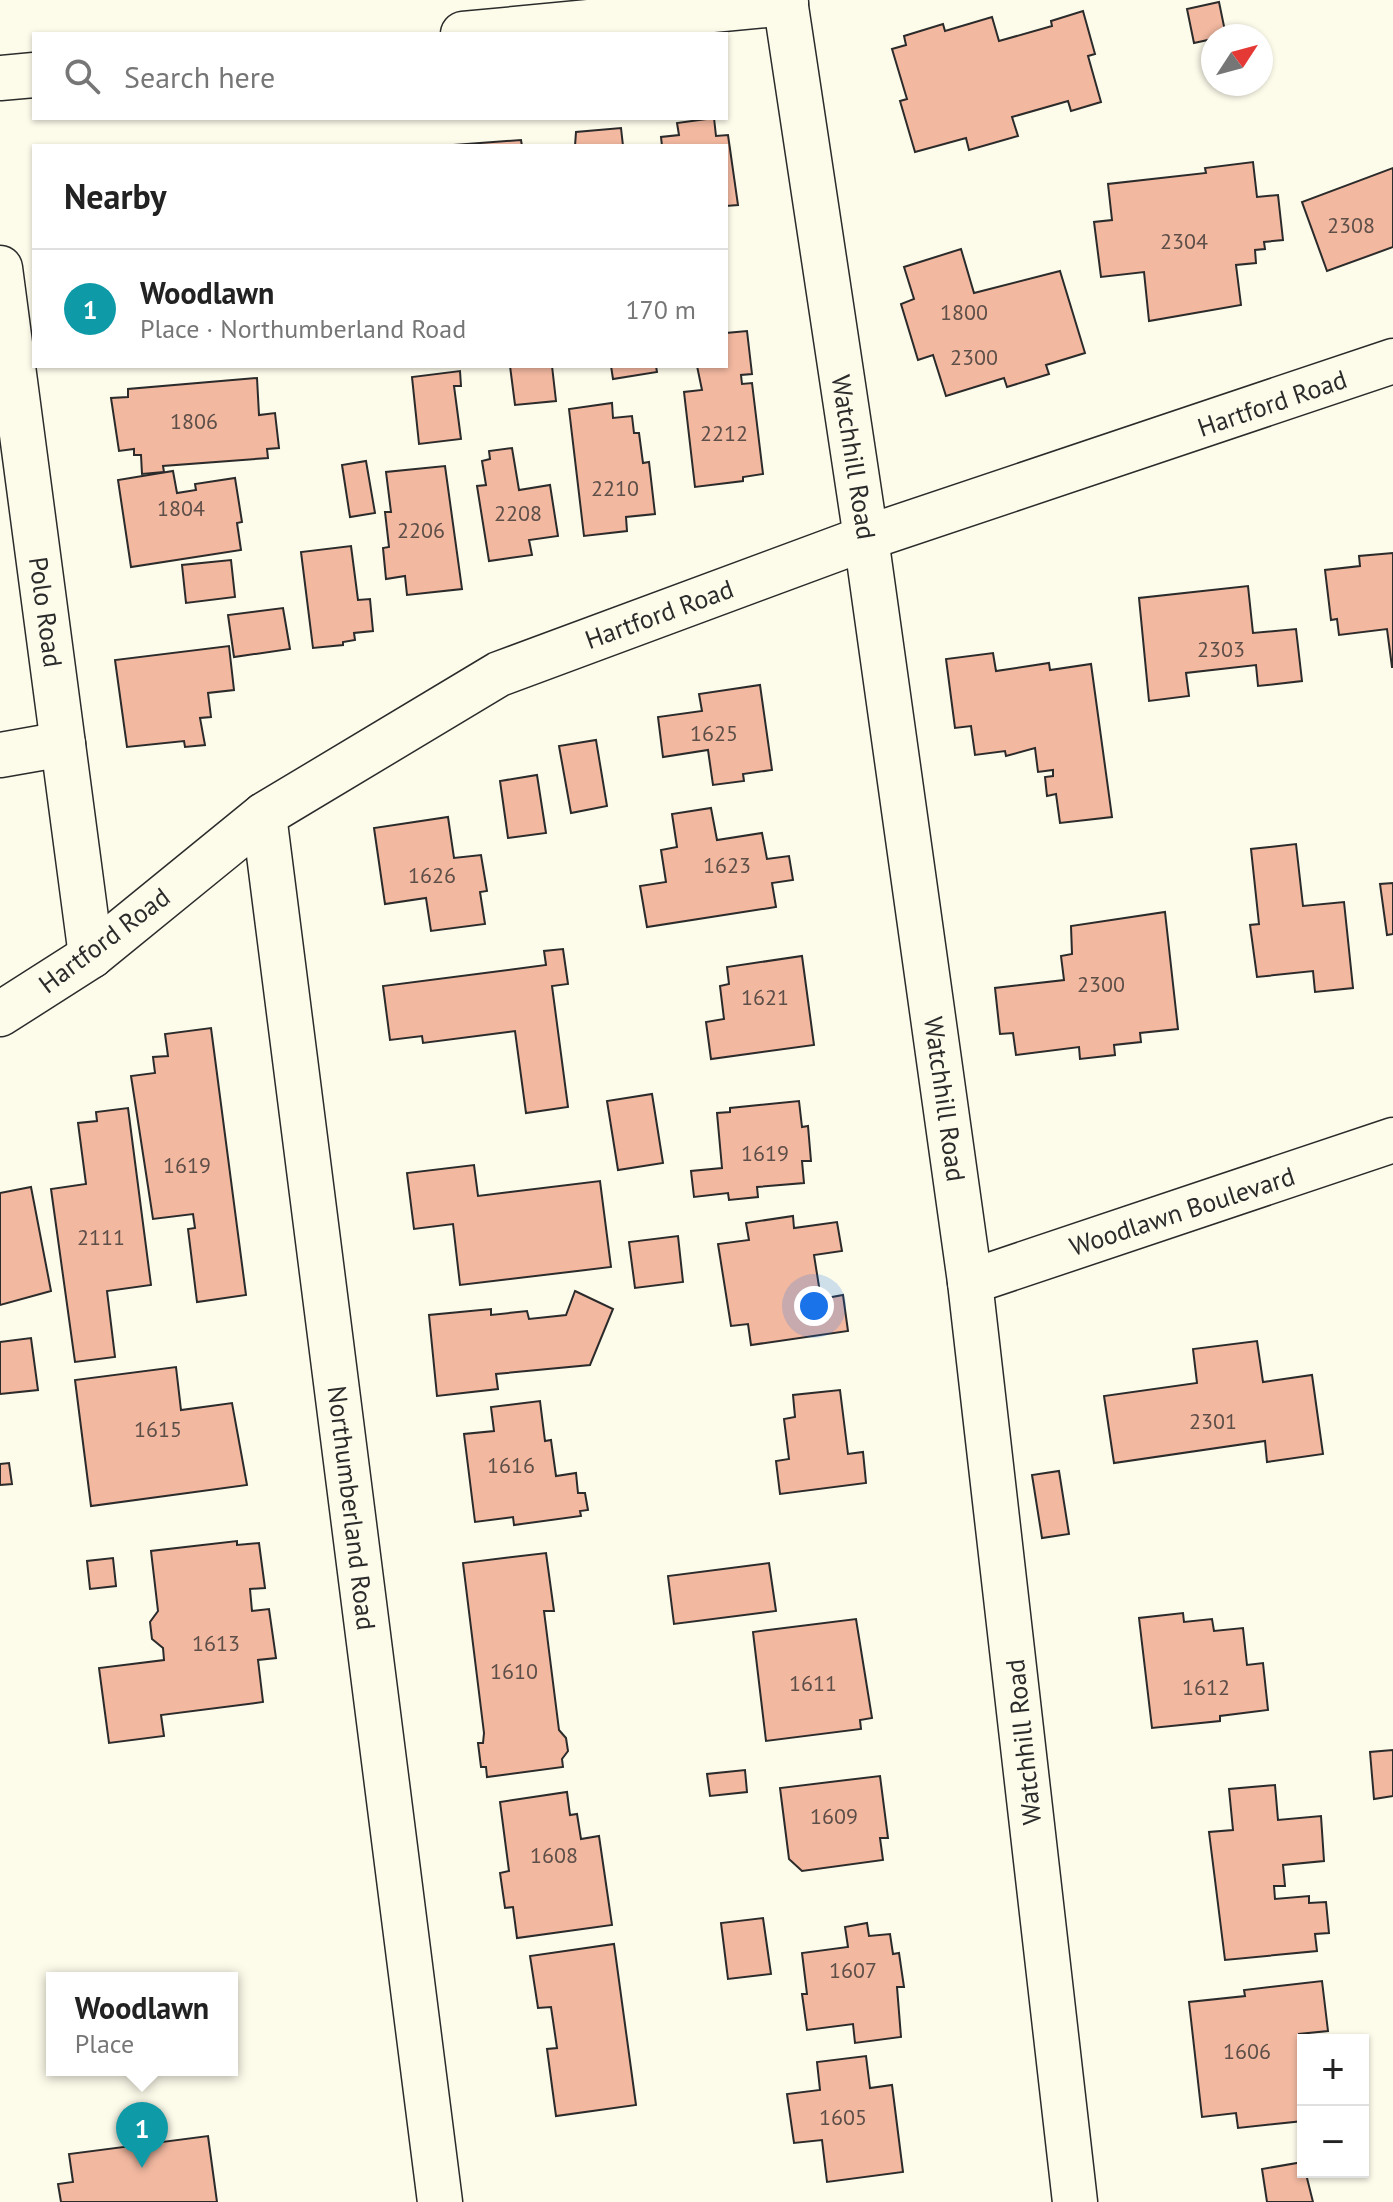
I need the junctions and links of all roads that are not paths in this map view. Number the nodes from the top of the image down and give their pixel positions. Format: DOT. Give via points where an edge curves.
graph roads {
  1 [pos="786,2"];
  2 [pos="483,32"];
  3 [pos="32,75"];
  4 [pos="0,78"];
  5 [pos="0,268"];
  6 [pos="1393,361"];
  7 [pos="866,538"];
  8 [pos="63,744"];
  9 [pos="0,755"];
  10 [pos="264,815"];
  11 [pos="91,956"];
  12 [pos="0,1014"];
  13 [pos="1393,1140"];
  14 [pos="970,1282"];
  15 [pos="440,2202"];
  16 [pos="1075,2202"];
  1 -- 2 [label="street"];
  1 -- 7 [label="street, Watchhill Road"];
  3 -- 4 [label="street"];
  5 -- 8 [label="street, Polo Road"];
  6 -- 7 [label="street, Hartford Road"];
  7 -- 10 [label="street, Hartford Road" via="499,674"];
  7 -- 14 [label="street, Watchhill Road"];
  8 -- 9 [label="street"];
  8 -- 11 [label="street, Polo Road"];
  10 -- 11 [label="street, Hartford Road"];
  10 -- 15 [label="street, Northumberland Road"];
  11 -- 12 [label="street, Hartford Road"];
  13 -- 14 [label="street, Woodlawn Boulevard"];
  14 -- 16 [label="street, Watchhill Road"];
}
